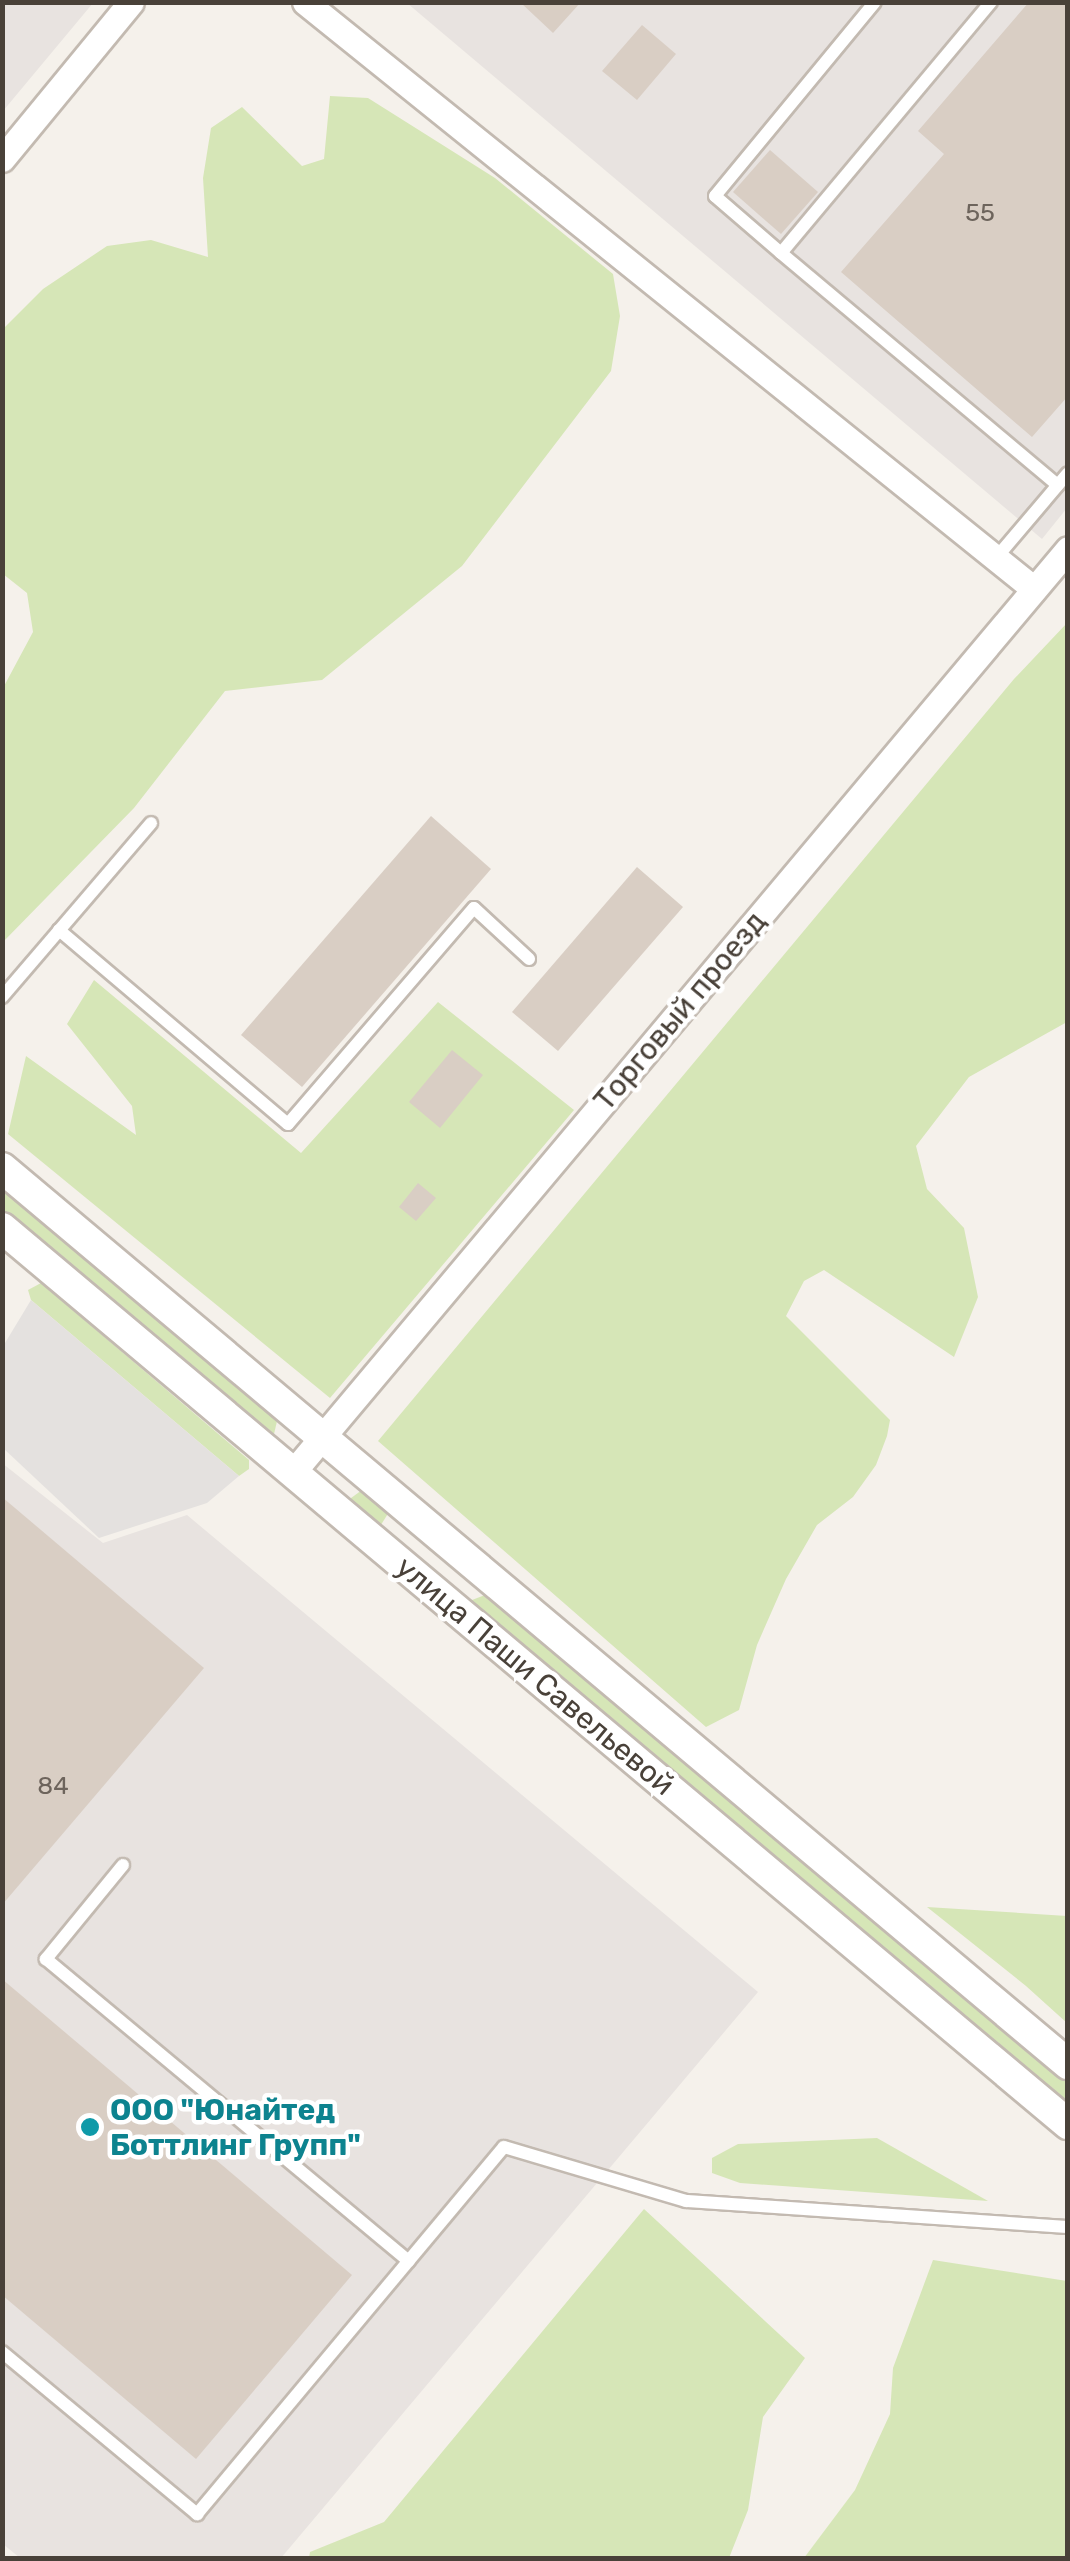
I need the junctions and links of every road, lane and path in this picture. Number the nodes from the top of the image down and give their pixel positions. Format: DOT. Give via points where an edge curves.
graph roads {
  1 [pos="130,2"];
  2 [pos="305,2"];
  3 [pos="875,2"];
  4 [pos="991,2"];
  5 [pos="2,158"];
  6 [pos="780,253"];
  7 [pos="1068,473"];
  8 [pos="1057,485"];
  9 [pos="1068,550"];
  10 [pos="996,558"];
  11 [pos="1034,588"];
  12 [pos="151,823"];
  13 [pos="59,930"];
  14 [pos="529,960"];
  15 [pos="2,997"];
  16 [pos="2,1168"];
  17 [pos="2,1228"];
  18 [pos="322,1437"];
  19 [pos="293,1472"];
  20 [pos="123,1866"];
  21 [pos="1068,2064"];
  22 [pos="1068,2124"];
  23 [pos="1068,2226"];
  24 [pos="408,2261"];
  25 [pos="2,2352"];
  1 -- 5 [label="street"];
  2 -- 10 [label="street"];
  3 -- 6 [label="lane" via="715,196"];
  4 -- 6 [label="lane"];
  6 -- 8 [label="lane"];
  7 -- 8 [label="lane"];
  8 -- 10 [label="lane"];
  9 -- 11 [label="street, Торговый проезд"];
  10 -- 11 [label="street"];
  11 -- 18 [label="street, Торговый проезд"];
  12 -- 13 [label="lane"];
  13 -- 14 [label="lane" via="288,1124 474,908"];
  13 -- 15 [label="lane"];
  16 -- 18 [label="street, улица Паши Савельевой"];
  17 -- 19 [label="street, улица Паши Савельевой"];
  18 -- 19 [label="street, Торговый проезд"];
  18 -- 21 [label="street, улица Паши Савельевой"];
  19 -- 22 [label="street, улица Паши Савельевой"];
  20 -- 24 [label="lane" via="46,1958"];
  23 -- 24 [label="lane" via="686,2201 504,2147"];
  24 -- 25 [label="lane" via="197,2514"];
}
